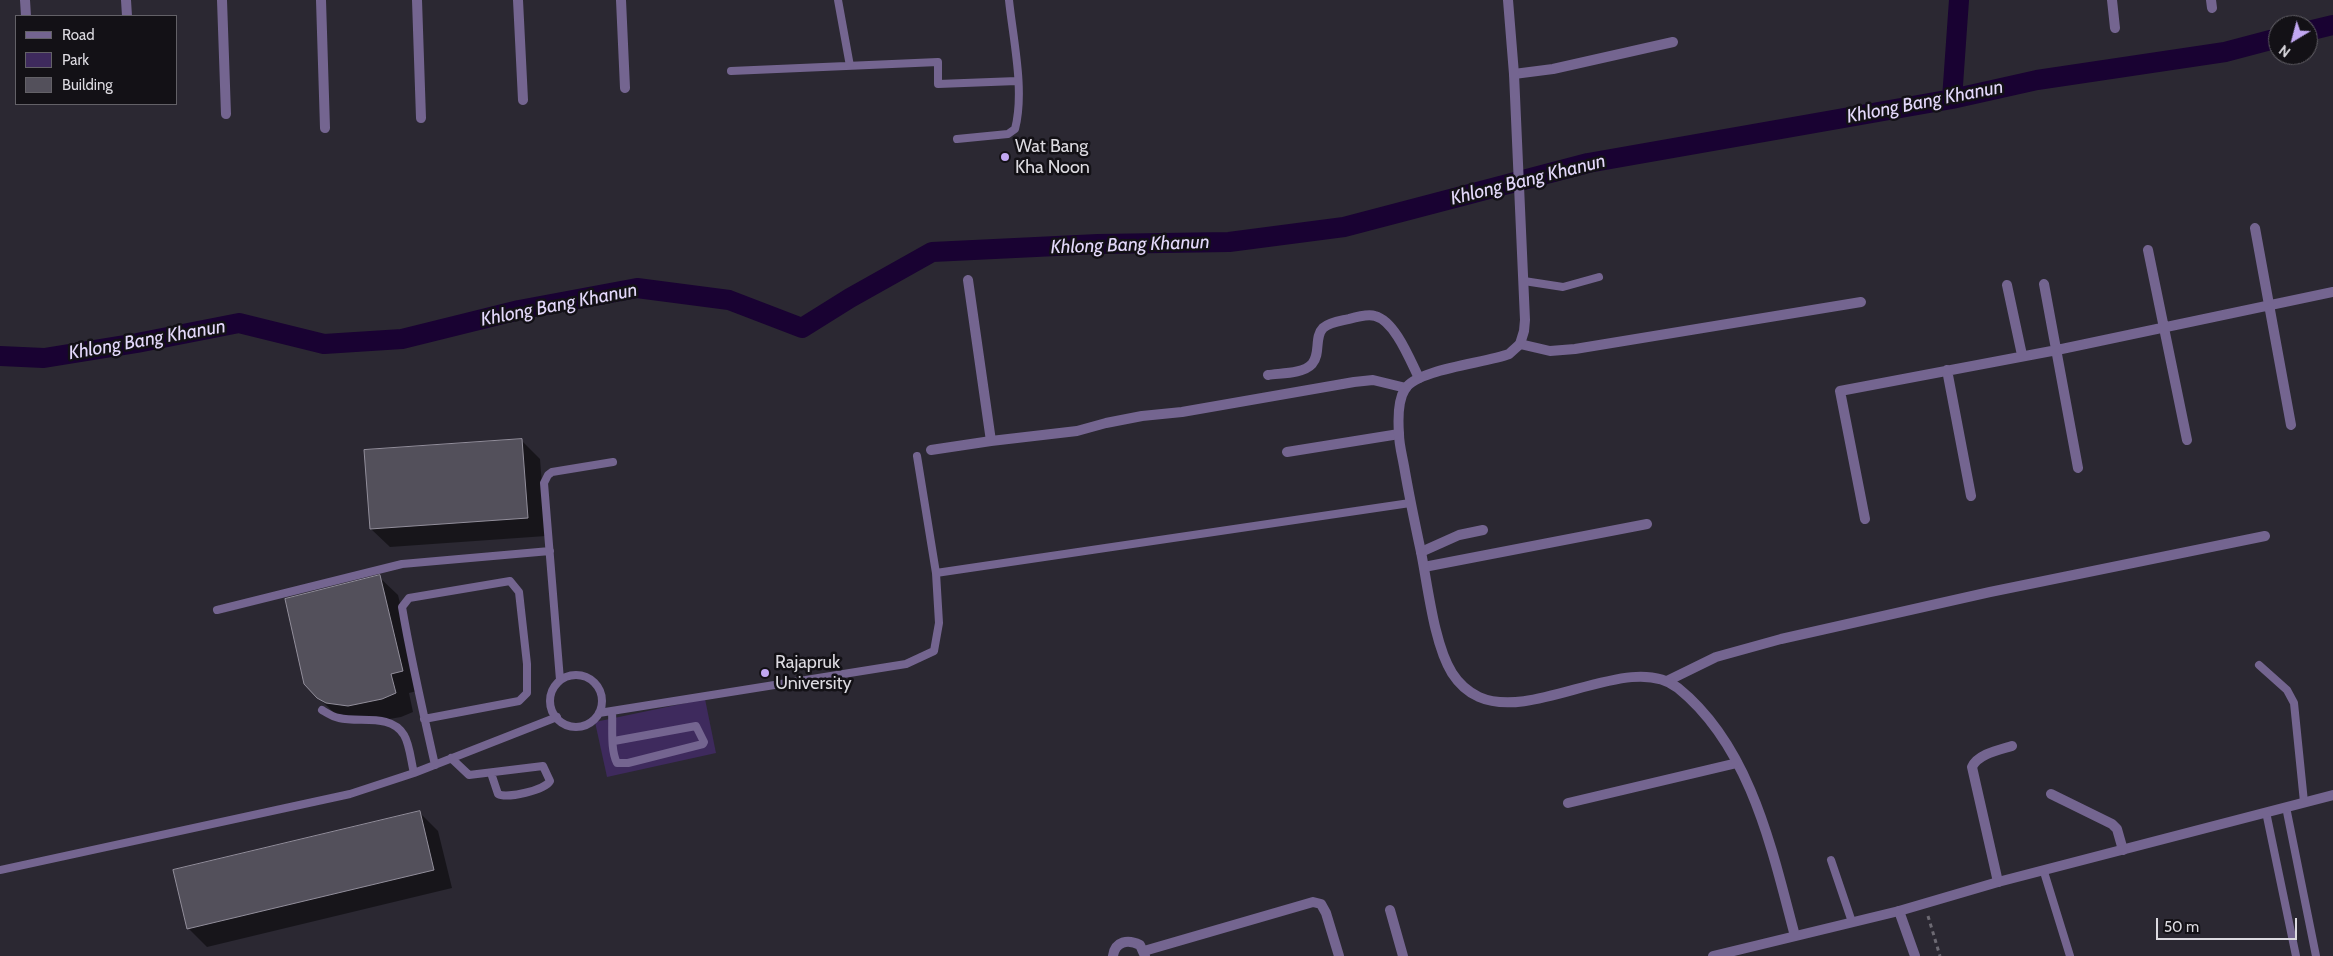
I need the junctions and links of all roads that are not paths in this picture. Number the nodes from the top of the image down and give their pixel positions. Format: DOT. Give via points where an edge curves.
graph roads {
  1 [pos="25,0"];
  2 [pos="126,0"];
  3 [pos="222,0"];
  4 [pos="321,0"];
  5 [pos="417,0"];
  6 [pos="518,0"];
  7 [pos="621,0"];
  8 [pos="838,0"];
  9 [pos="1009,0"];
  10 [pos="1508,0"];
  11 [pos="2112,0"];
  12 [pos="26,15"];
  13 [pos="127,15"];
  14 [pos="2115,28"];
  15 [pos="1673,42"];
  16 [pos="850,66"];
  17 [pos="731,71"];
  18 [pos="1514,74"];
  19 [pos="1017,81"];
  20 [pos="625,88"];
  21 [pos="523,100"];
  22 [pos="226,114"];
  23 [pos="421,118"];
  24 [pos="325,128"];
  25 [pos="957,139"];
  26 [pos="2255,228"];
  27 [pos="2148,250"];
  28 [pos="1599,277"];
  29 [pos="968,280"];
  30 [pos="1524,280"];
  31 [pos="2044,284"];
  32 [pos="2007,285"];
  33 [pos="2333,292"];
  34 [pos="1862,302"];
  35 [pos="2268,305"];
  36 [pos="2164,327"];
  37 [pos="1520,344"];
  38 [pos="2057,350"];
  39 [pos="2022,356"];
  40 [pos="1947,370"];
  41 [pos="1268,375"];
  42 [pos="1419,378"];
  43 [pos="1406,388"];
  44 [pos="2291,426"];
  45 [pos="1398,434"];
  46 [pos="2187,440"];
  47 [pos="991,441"];
  48 [pos="931,450"];
  49 [pos="1287,452"];
  50 [pos="917,456"];
  51 [pos="613,462"];
  52 [pos="2078,468"];
  53 [pos="1971,496"];
  54 [pos="1410,502"];
  55 [pos="1865,519"];
  56 [pos="1647,524"];
  57 [pos="1483,530"];
  58 [pos="2265,536"];
  59 [pos="550,551"];
  60 [pos="1421,552"];
  61 [pos="1424,567"];
  62 [pos="936,573"];
  63 [pos="217,610"];
  64 [pos="2259,666"];
  65 [pos="560,680"];
  66 [pos="1667,681"];
  67 [pos="322,710"];
  68 [pos="612,711"];
  69 [pos="600,713"];
  70 [pos="556,718"];
  71 [pos="424,719"];
  72 [pos="614,741"];
  73 [pos="2012,746"];
  74 [pos="451,758"];
  75 [pos="1737,763"];
  76 [pos="435,765"];
  77 [pos="414,772"];
  78 [pos="491,773"];
  79 [pos="2050,794"];
  80 [pos="2333,794"];
  81 [pos="2304,802"];
  82 [pos="1568,804"];
  83 [pos="2286,807"];
  84 [pos="2266,812"];
  85 [pos="2123,850"];
  86 [pos="1831,860"];
  87 [pos="0,870"];
  88 [pos="2044,872"];
  89 [pos="1998,882"];
  90 [pos="1390,910"];
  91 [pos="1900,911"];
  92 [pos="1852,922"];
  93 [pos="1795,936"];
  94 [pos="1747,952"];
  95 [pos="1145,953"];
  96 [pos="1114,956"];
  97 [pos="1339,956"];
  98 [pos="1403,956"];
  99 [pos="1713,956"];
  100 [pos="1915,956"];
  101 [pos="2070,956"];
  102 [pos="2296,956"];
  103 [pos="2316,956"];
  1 -- 12 [label="street"];
  2 -- 13 [label="street"];
  3 -- 22 [label="street"];
  4 -- 24 [label="street"];
  5 -- 23 [label="street"];
  6 -- 21 [label="street"];
  7 -- 20 [label="street"];
  8 -- 16 [label="lane"];
  9 -- 19 [label="lane"];
  10 -- 18 [label="street"];
  11 -- 14 [label="street"];
  15 -- 18 [label="street" via="1553,69"];
  16 -- 17 [label="lane"];
  16 -- 19 [label="lane" via="938,62 938,84"];
  18 -- 30 [label="street"];
  19 -- 25 [label="lane" via="1015,129 1008,134"];
  26 -- 35 [label="street"];
  27 -- 36 [label="street"];
  28 -- 30 [label="lane" via="1563,288"];
  29 -- 47 [label="street"];
  30 -- 37 [label="street" via="1524,331"];
  31 -- 38 [label="street"];
  32 -- 39 [label="street"];
  33 -- 35 [label="street"];
  34 -- 37 [label="street" via="1576,349 1550,351"];
  35 -- 36 [label="street"];
  35 -- 44 [label="street"];
  36 -- 38 [label="street"];
  36 -- 46 [label="street"];
  37 -- 42 [label="street" via="1502,357"];
  38 -- 39 [label="street"];
  38 -- 52 [label="street"];
  39 -- 40 [label="street"];
  40 -- 53 [label="street"];
  40 -- 55 [label="street" via="1840,391"];
  41 -- 42 [label="street" via="1311,366 1318,356 1320,334 1331,323 1374,315 1393,329"];
  42 -- 43 [label="street"];
  43 -- 45 [label="street" via="1400,402"];
  43 -- 47 [label="street" via="1381,381 1354,382 1191,411 1142,416 1077,432"];
  45 -- 49 [label="street"];
  45 -- 54 [label="street"];
  47 -- 48 [label="street"];
  50 -- 62 [label="lane"];
  51 -- 59 [label="lane" via="548,475 544,483"];
  54 -- 60 [label="street"];
  54 -- 62 [label="lane"];
  56 -- 61 [label="street"];
  57 -- 60 [label="street" via="1459,535"];
  58 -- 66 [label="street" via="1781,639 1716,656"];
  59 -- 63 [label="lane" via="402,564"];
  59 -- 65 [label="lane"];
  60 -- 61 [label="street"];
  61 -- 66 [label="street" via="1445,658 1463,688 1480,697 1512,702 1629,678"];
  62 -- 68 [label="lane" via="939,623 934,650 906,664"];
  64 -- 81 [label="lane" via="2287,690 2294,703"];
  65 -- 69 [label="lane" via="577,675 593,681 602,696"];
  65 -- 70 [label="lane" via="550,698"];
  66 -- 75 [label="street" via="1703,713"];
  67 -- 77 [label="lane" via="338,718 385,721 394,726 404,735"];
  68 -- 69 [label="lane"];
  68 -- 72 [label="lane"];
  69 -- 70 [label="lane" via="579,726 564,724"];
  70 -- 74 [label="lane"];
  71 -- 71 [label="lane" via="402,607 404,603 408,598 510,581 519,592 527,693 519,701"];
  71 -- 76 [label="lane"];
  72 -- 72 [label="lane" via="615,760 620,764 704,743 696,726"];
  73 -- 89 [label="street" via="1984,756 1972,767"];
  74 -- 76 [label="lane"];
  74 -- 78 [label="lane" via="466,774"];
  75 -- 82 [label="street"];
  75 -- 93 [label="street" via="1767,834"];
  76 -- 77 [label="lane"];
  77 -- 87 [label="lane" via="350,794"];
  78 -- 78 [label="lane" via="543,766 550,781 536,789 504,797 498,794"];
  79 -- 85 [label="street" via="2112,824 2117,829"];
  80 -- 81 [label="street"];
  81 -- 83 [label="street"];
  83 -- 84 [label="street"];
  83 -- 103 [label="lane"];
  84 -- 85 [label="street"];
  84 -- 102 [label="lane"];
  85 -- 88 [label="street"];
  86 -- 92 [label="lane"];
  88 -- 89 [label="street"];
  88 -- 101 [label="lane"];
  89 -- 91 [label="street"];
  90 -- 98 [label="street"];
  91 -- 92 [label="street"];
  91 -- 100 [label="street"];
  92 -- 93 [label="street"];
  93 -- 94 [label="street"];
  94 -- 99 [label="street"];
  95 -- 96 [label="street" via="1140,945 1125,941 1118,944"];
  95 -- 97 [label="street" via="1312,902 1321,904 1326,913"];
}
